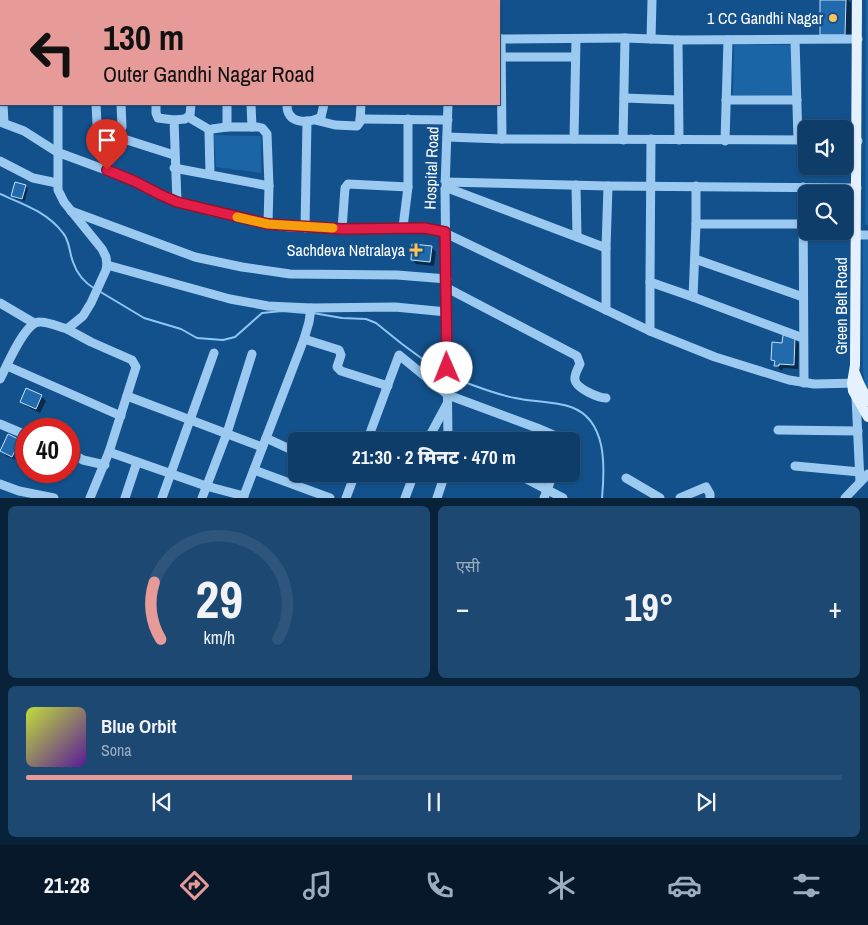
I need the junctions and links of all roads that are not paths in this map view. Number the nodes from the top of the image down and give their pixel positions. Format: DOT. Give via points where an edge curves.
graph roads {
  1 [pos="652,0"];
  2 [pos="857,0"];
  3 [pos="625,38"];
  4 [pos="652,38"];
  5 [pos="500,39"];
  6 [pos="858,39"];
  7 [pos="576,40"];
  8 [pos="678,40"];
  9 [pos="728,40"];
  10 [pos="795,40"];
  11 [pos="575,57"];
  12 [pos="501,62"];
  13 [pos="624,98"];
  14 [pos="678,100"];
  15 [pos="726,100"];
  16 [pos="797,100"];
  17 [pos="3,105"];
  18 [pos="58,105"];
  19 [pos="96,105"];
  20 [pos="121,105"];
  21 [pos="156,105"];
  22 [pos="191,105"];
  23 [pos="227,105"];
  24 [pos="252,105"];
  25 [pos="287,105"];
  26 [pos="324,105"];
  27 [pos="361,105"];
  28 [pos="448,105"];
  29 [pos="188,118"];
  30 [pos="360,119"];
  31 [pos="408,119"];
  32 [pos="174,120"];
  33 [pos="448,120"];
  34 [pos="800,120"];
  35 [pos="311,121"];
  36 [pos="2,122"];
  37 [pos="122,127"];
  38 [pos="252,127"];
  39 [pos="227,128"];
  40 [pos="210,130"];
  41 [pos="447,137"];
  42 [pos="502,139"];
  43 [pos="574,139"];
  44 [pos="651,139"];
  45 [pos="623,140"];
  46 [pos="678,140"];
  47 [pos="798,140"];
  48 [pos="725,141"];
  49 [pos="853,141"];
  50 [pos="858,141"];
  51 [pos="57,152"];
  52 [pos="174,155"];
  53 [pos="0,160"];
  54 [pos="174,168"];
  55 [pos="210,174"];
  56 [pos="57,183"];
  57 [pos="445,185"];
  58 [pos="576,185"];
  59 [pos="652,185"];
  60 [pos="269,186"];
  61 [pos="608,186"];
  62 [pos="696,186"];
  63 [pos="408,187"];
  64 [pos="798,187"];
  65 [pos="853,188"];
  66 [pos="857,188"];
  67 [pos="177,202"];
  68 [pos="71,211"];
  69 [pos="268,224"];
  70 [pos="696,224"];
  71 [pos="798,224"];
  72 [pos="403,227"];
  73 [pos="305,228"];
  74 [pos="342,229"];
  75 [pos="445,232"];
  76 [pos="856,234"];
  77 [pos="868,235"];
  78 [pos="577,237"];
  79 [pos="803,240"];
  80 [pos="606,248"];
  81 [pos="695,259"];
  82 [pos="107,264"];
  83 [pos="650,282"];
  84 [pos="447,284"];
  85 [pos="802,296"];
  86 [pos="693,297"];
  87 [pos="0,303"];
  88 [pos="310,310"];
  89 [pos="606,310"];
  90 [pos="446,312"];
  91 [pos="34,323"];
  92 [pos="67,330"];
  93 [pos="650,331"];
  94 [pos="803,338"];
  95 [pos="304,339"];
  96 [pos="214,353"];
  97 [pos="252,354"];
  98 [pos="3,372"];
  99 [pos="804,383"];
  100 [pos="855,383"];
  101 [pos="388,386"];
  102 [pos="448,395"];
  103 [pos="127,396"];
  104 [pos="856,397"];
  105 [pos="606,398"];
  106 [pos="868,401"];
  107 [pos="121,416"];
  108 [pos="868,417"];
  109 [pos="190,421"];
  110 [pos="0,424"];
  111 [pos="15,430"];
  112 [pos="778,430"];
  113 [pos="858,431"];
  114 [pos="370,432"];
  115 [pos="431,432"];
  116 [pos="448,432"];
  117 [pos="546,432"];
  118 [pos="227,433"];
  119 [pos="264,443"];
  120 [pos="288,450"];
  121 [pos="109,452"];
  122 [pos="80,458"];
  123 [pos="137,462"];
  124 [pos="104,465"];
  125 [pos="795,466"];
  126 [pos="254,470"];
  127 [pos="170,473"];
  128 [pos="864,473"];
  129 [pos="626,478"];
  130 [pos="352,482"];
  131 [pos="411,482"];
  132 [pos="442,482"];
  133 [pos="448,482"];
  134 [pos="529,482"];
  135 [pos="550,482"];
  136 [pos="0,484"];
  137 [pos="206,486"];
  138 [pos="709,493"];
  139 [pos="546,494"];
  140 [pos="53,497"];
  141 [pos="243,497"];
  142 [pos="90,498"];
  143 [pos="125,498"];
  144 [pos="162,498"];
  145 [pos="202,498"];
  146 [pos="330,498"];
  147 [pos="346,498"];
  148 [pos="405,498"];
  149 [pos="436,498"];
  150 [pos="443,498"];
  151 [pos="563,498"];
  152 [pos="660,498"];
  153 [pos="680,498"];
  154 [pos="845,498"];
  1 -- 4 [label="street"];
  2 -- 6 [label="main road, Green Belt Road"];
  3 -- 4 [label="street"];
  3 -- 7 [label="street"];
  3 -- 13 [label="street"];
  4 -- 8 [label="street"];
  5 -- 7 [label="street"];
  5 -- 12 [label="street"];
  6 -- 10 [label="street"];
  6 -- 50 [label="main road, Green Belt Road"];
  7 -- 11 [label="street"];
  8 -- 9 [label="street"];
  8 -- 14 [label="street"];
  9 -- 10 [label="street"];
  9 -- 15 [label="street"];
  10 -- 16 [label="street"];
  11 -- 12 [label="street"];
  11 -- 43 [label="street"];
  12 -- 42 [label="street"];
  13 -- 14 [label="street"];
  13 -- 45 [label="street"];
  14 -- 46 [label="street"];
  15 -- 16 [label="street"];
  15 -- 48 [label="street"];
  16 -- 34 [label="street"];
  17 -- 36 [label="street"];
  18 -- 51 [label="street"];
  19 -- 52 [label="street" via="97,124 105,133"];
  20 -- 37 [label="street"];
  21 -- 32 [label="street" via="158,118"];
  22 -- 29 [label="street"];
  23 -- 39 [label="street"];
  24 -- 38 [label="street"];
  25 -- 35 [label="street" via="288,113 294,120"];
  26 -- 35 [label="street" via="321,117"];
  27 -- 30 [label="street"];
  28 -- 33 [label="street, Hospital Road"];
  29 -- 32 [label="street"];
  29 -- 40 [label="street"];
  30 -- 31 [label="street"];
  30 -- 35 [label="street" via="359,124 353,126"];
  31 -- 33 [label="street"];
  31 -- 63 [label="street"];
  32 -- 52 [label="street"];
  33 -- 41 [label="street, Hospital Road"];
  35 -- 73 [label="street"];
  36 -- 51 [label="street" via="24,130"];
  38 -- 39 [label="street"];
  38 -- 60 [label="street" via="262,128 267,134"];
  39 -- 40 [label="street"];
  40 -- 55 [label="street"];
  41 -- 42 [label="street"];
  41 -- 57 [label="street, Hospital Road"];
  42 -- 43 [label="street"];
  43 -- 45 [label="street"];
  44 -- 45 [label="street"];
  44 -- 46 [label="street"];
  44 -- 59 [label="street"];
  46 -- 48 [label="street"];
  47 -- 48 [label="street"];
  49 -- 50 [label="street"];
  50 -- 66 [label="main road, Green Belt Road"];
  51 -- 56 [label="street"];
  51 -- 67 [label="street" via="122,176"];
  52 -- 54 [label="street"];
  53 -- 56 [label="street" via="33,178"];
  54 -- 55 [label="street"];
  54 -- 67 [label="street"];
  55 -- 60 [label="street"];
  56 -- 68 [label="street"];
  57 -- 58 [label="street"];
  57 -- 75 [label="street, Hospital Road"];
  57 -- 78 [label="street"];
  58 -- 61 [label="street"];
  58 -- 78 [label="street"];
  59 -- 61 [label="street"];
  59 -- 62 [label="street"];
  59 -- 83 [label="street"];
  60 -- 69 [label="street"];
  61 -- 80 [label="street"];
  62 -- 64 [label="street"];
  62 -- 70 [label="street"];
  63 -- 72 [label="street"];
  63 -- 74 [label="street" via="348,184"];
  65 -- 66 [label="street"];
  66 -- 76 [label="main road, Green Belt Road"];
  67 -- 69 [label="street"];
  68 -- 82 [label="street" via="102,249"];
  68 -- 84 [label="street" via="195,257 233,266 290,274 397,275"];
  69 -- 73 [label="street"];
  70 -- 71 [label="street"];
  70 -- 81 [label="street"];
  72 -- 74 [label="street"];
  72 -- 75 [label="street"];
  73 -- 74 [label="street"];
  75 -- 84 [label="street, Hospital Road"];
  75 -- 89 [label="street"];
  76 -- 77 [label="street"];
  76 -- 100 [label="main road, Green Belt Road"];
  78 -- 80 [label="street"];
  79 -- 85 [label="street"];
  80 -- 89 [label="street"];
  81 -- 85 [label="street"];
  81 -- 86 [label="street"];
  82 -- 88 [label="street" via="244,302"];
  82 -- 92 [label="street" via="91,303 83,316"];
  83 -- 86 [label="street"];
  83 -- 93 [label="street"];
  84 -- 90 [label="street, Hospital Road"];
  84 -- 105 [label="street" via="577,356 580,364 575,377 577,384 596,397"];
  85 -- 94 [label="street"];
  86 -- 94 [label="street"];
  87 -- 91 [label="street"];
  88 -- 90 [label="street" via="395,307"];
  88 -- 95 [label="street"];
  89 -- 93 [label="street"];
  90 -- 102 [label="street, Hospital Road"];
  91 -- 92 [label="street"];
  91 -- 98 [label="street" via="27,329"];
  92 -- 103 [label="street" via="132,360 136,367"];
  93 -- 99 [label="street" via="740,366"];
  94 -- 99 [label="street"];
  95 -- 101 [label="street" via="339,350 341,355 337,367 341,371"];
  95 -- 119 [label="street"];
  96 -- 109 [label="street"];
  97 -- 118 [label="street"];
  98 -- 107 [label="street"];
  99 -- 100 [label="street"];
  100 -- 104 [label="main road"];
  100 -- 106 [label="main road"];
  101 -- 102 [label="street" via="399,355"];
  101 -- 114 [label="street"];
  102 -- 115 [label="street"];
  102 -- 116 [label="street, Hospital Road"];
  102 -- 117 [label="street"];
  103 -- 107 [label="street"];
  103 -- 109 [label="street"];
  104 -- 108 [label="main road"];
  104 -- 113 [label="street"];
  107 -- 121 [label="street"];
  109 -- 118 [label="street"];
  109 -- 127 [label="street"];
  110 -- 111 [label="street"];
  112 -- 113 [label="street"];
  113 -- 128 [label="street"];
  118 -- 119 [label="street"];
  118 -- 137 [label="street"];
  119 -- 120 [label="street"];
  119 -- 126 [label="street"];
  121 -- 123 [label="street"];
  121 -- 124 [label="street"];
  122 -- 124 [label="street"];
  123 -- 127 [label="street"];
  123 -- 143 [label="street"];
  124 -- 142 [label="street"];
  125 -- 128 [label="street"];
  126 -- 141 [label="street"];
  126 -- 146 [label="street"];
  127 -- 137 [label="street"];
  127 -- 144 [label="street"];
  128 -- 154 [label="street"];
  129 -- 152 [label="street"];
  130 -- 147 [label="street"];
  131 -- 148 [label="street"];
  132 -- 149 [label="street"];
  133 -- 150 [label="street"];
  134 -- 139 [label="street"];
  135 -- 139 [label="street"];
  136 -- 140 [label="street"];
  137 -- 141 [label="street"];
  137 -- 145 [label="street"];
  138 -- 153 [label="street" via="704,488"];
  139 -- 151 [label="street"];
}
